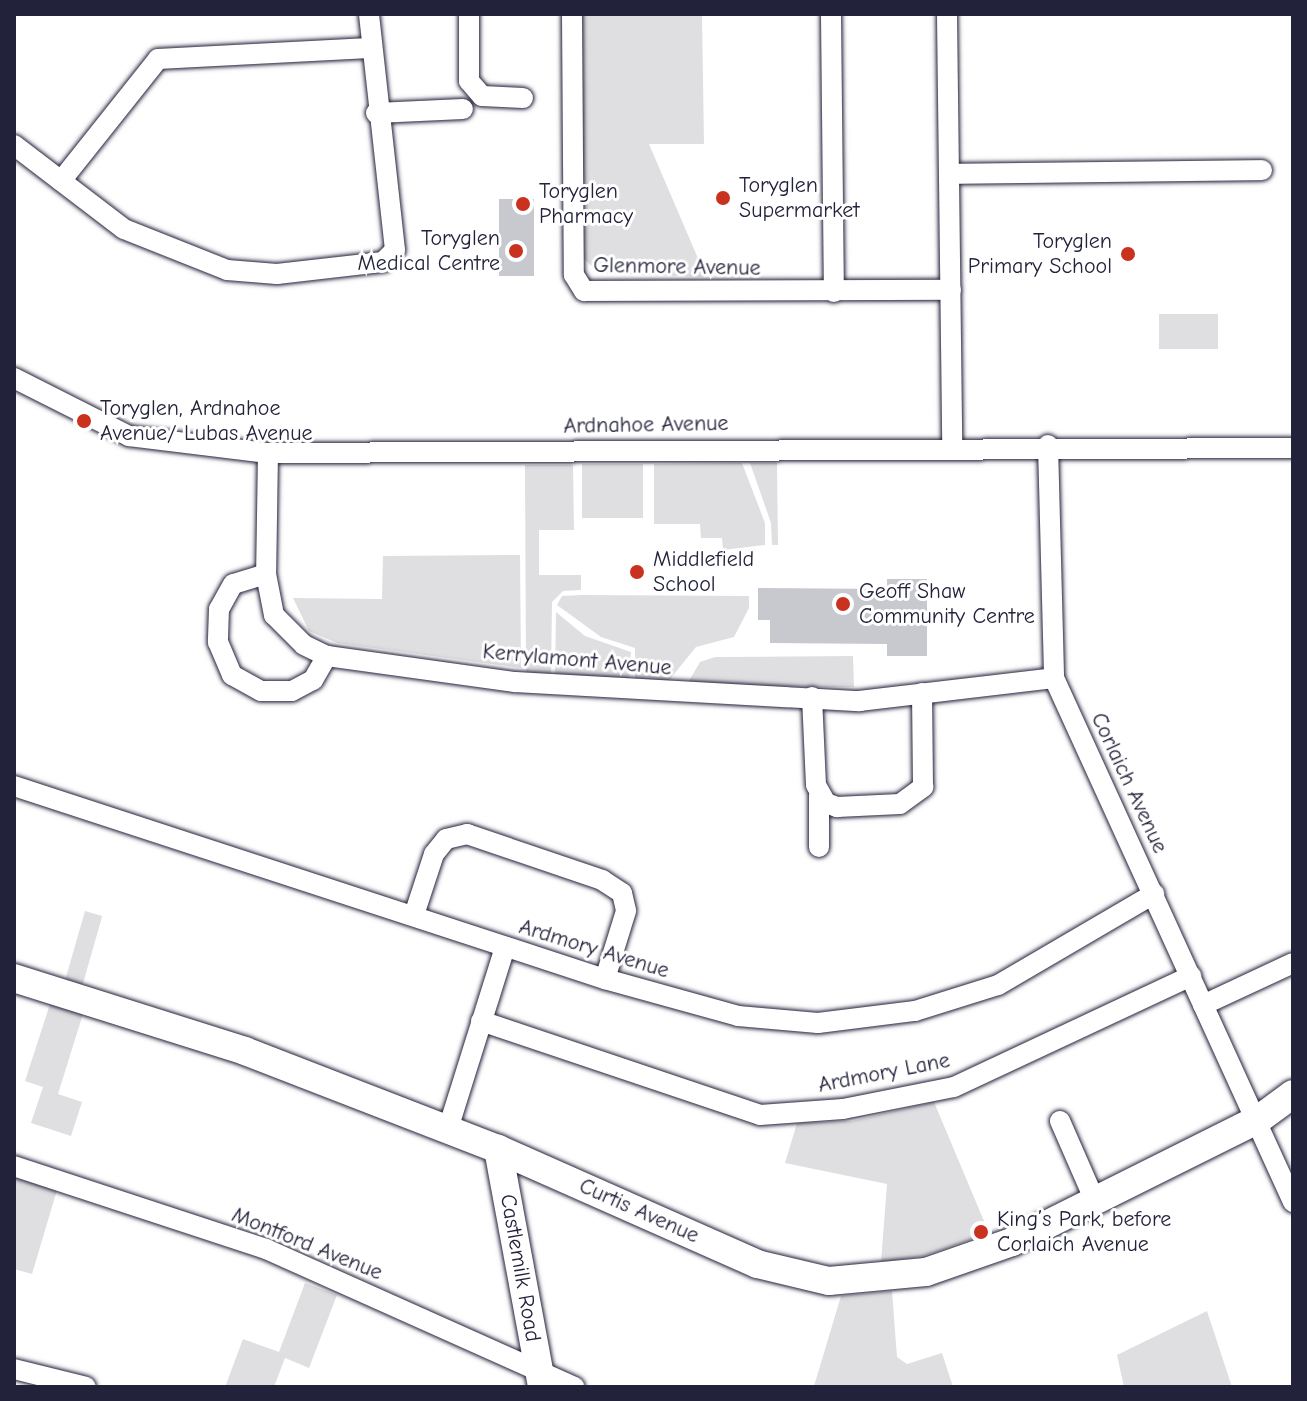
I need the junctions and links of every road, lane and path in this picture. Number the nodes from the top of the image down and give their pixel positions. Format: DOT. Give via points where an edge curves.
graph roads {
  1 [pos="369,14"];
  2 [pos="469,14"];
  3 [pos="572,14"];
  4 [pos="831,14"];
  5 [pos="947,14"];
  6 [pos="369,48"];
  7 [pos="523,98"];
  8 [pos="463,109"];
  9 [pos="376,113"];
  10 [pos="14,145"];
  11 [pos="1262,170"];
  12 [pos="949,174"];
  13 [pos="61,181"];
  14 [pos="951,290"];
  15 [pos="834,292"];
  16 [pos="14,378"];
  17 [pos="1048,445"];
  18 [pos="1293,448"];
  19 [pos="952,449"];
  20 [pos="268,453"];
  21 [pos="266,574"];
  22 [pos="327,656"];
  23 [pos="1054,678"];
  24 [pos="922,693"];
  25 [pos="812,697"];
  26 [pos="14,786"];
  27 [pos="819,795"];
  28 [pos="819,847"];
  29 [pos="1154,894"];
  30 [pos="414,915"];
  31 [pos="505,947"];
  32 [pos="1293,963"];
  33 [pos="1191,976"];
  34 [pos="14,978"];
  35 [pos="605,979"];
  36 [pos="1203,1005"];
  37 [pos="481,1021"];
  38 [pos="1293,1094"];
  39 [pos="1259,1119"];
  40 [pos="1060,1121"];
  41 [pos="448,1129"];
  42 [pos="498,1149"];
  43 [pos="14,1166"];
  44 [pos="1095,1201"];
  45 [pos="1293,1202"];
  46 [pos="14,1369"];
  47 [pos="540,1378"];
  48 [pos="86,1387"];
  49 [pos="574,1387"];
  1 -- 6 [label="street"];
  2 -- 7 [label="street" via="469,81 482,96"];
  3 -- 15 [label="street, Glenmore Avenue" via="574,275 584,291"];
  4 -- 15 [label="street"];
  5 -- 12 [label="street"];
  6 -- 9 [label="street"];
  6 -- 13 [label="street" via="158,59"];
  8 -- 9 [label="street"];
  9 -- 13 [label="street" via="395,250 383,262 277,274 227,270 124,229"];
  10 -- 13 [label="street"];
  11 -- 12 [label="street"];
  12 -- 14 [label="street"];
  14 -- 15 [label="street, Glenmore Avenue"];
  14 -- 19 [label="street"];
  16 -- 20 [label="street, Ardnahoe Avenue" via="129,436"];
  17 -- 18 [label="street, Ardnahoe Avenue"];
  17 -- 19 [label="street, Ardnahoe Avenue"];
  17 -- 23 [label="street, Corlaich Avenue"];
  19 -- 20 [label="street, Ardnahoe Avenue"];
  20 -- 21 [label="street, Kerrylamont Avenue"];
  21 -- 22 [label="street, Kerrylamont Avenue" via="274,615 304,645"];
  21 -- 22 [label="street" via="233,584 219,609 218,642 232,675 261,691 292,691 313,680"];
  22 -- 25 [label="street, Kerrylamont Avenue" via="515,682"];
  23 -- 24 [label="street, Kerrylamont Avenue"];
  23 -- 29 [label="street, Corlaich Avenue"];
  24 -- 25 [label="street, Kerrylamont Avenue" via="859,701"];
  24 -- 27 [label="street" via="924,773 915,798 837,807"];
  25 -- 27 [label="street"];
  26 -- 30 [label="street, Ardmory Avenue"];
  27 -- 28 [label="street"];
  29 -- 33 [label="street, Corlaich Avenue"];
  29 -- 35 [label="street, Ardmory Avenue" via="998,985 915,1011 818,1023 738,1016"];
  30 -- 31 [label="street, Ardmory Avenue"];
  30 -- 35 [label="street" via="434,854 446,839 467,834 587,875 622,893 626,911"];
  31 -- 35 [label="street, Ardmory Avenue"];
  31 -- 37 [label="street"];
  32 -- 36 [label="street"];
  33 -- 36 [label="street, Corlaich Avenue"];
  33 -- 37 [label="street, Ardmory Lane" via="954,1087 829,1110 760,1115"];
  34 -- 41 [label="street, Curtis Avenue" via="245,1051"];
  36 -- 39 [label="street, Corlaich Avenue"];
  37 -- 41 [label="street"];
  38 -- 39 [label="street, Curtis Avenue"];
  39 -- 44 [label="street, Curtis Avenue"];
  39 -- 45 [label="street"];
  40 -- 44 [label="street"];
  41 -- 42 [label="street, Curtis Avenue"];
  42 -- 44 [label="street, Curtis Avenue" via="757,1264 829,1281 926,1272 1012,1242"];
  42 -- 47 [label="street, Castlemilk Road"];
  43 -- 47 [label="street, Montford Avenue" via="266,1249"];
  46 -- 48 [label="street"];
  47 -- 49 [label="street, Montford Avenue"];
}
